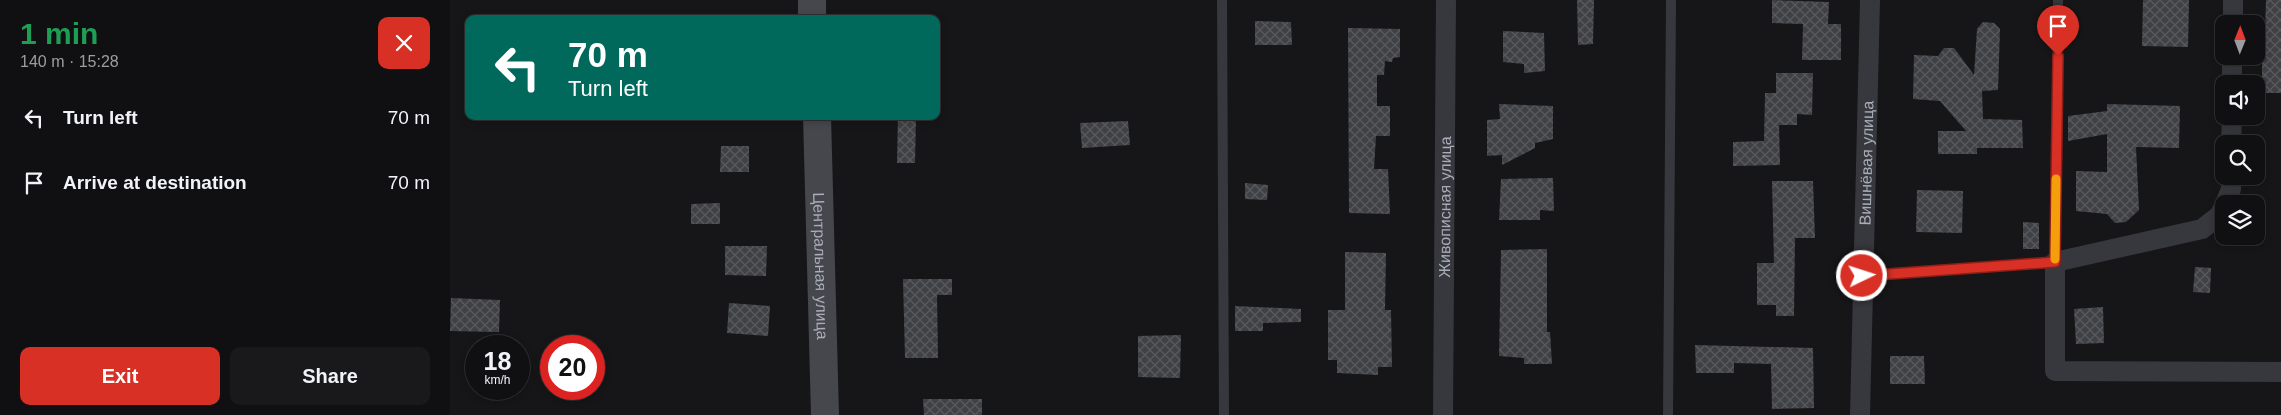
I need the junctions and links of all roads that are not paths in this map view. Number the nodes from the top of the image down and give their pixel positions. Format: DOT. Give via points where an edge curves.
graph roads {
  1 [pos="812,0"];
  2 [pos="1222,0"];
  3 [pos="1446,0"];
  4 [pos="1671,0"];
  5 [pos="1870,0"];
  6 [pos="2058,0"];
  7 [pos="2233,0"];
  8 [pos="812,15"];
  9 [pos="2233,15"];
  10 [pos="817,120"];
  11 [pos="2228,194"];
  12 [pos="2055,262"];
  13 [pos="1862,276"];
  14 [pos="2281,372"];
  15 [pos="825,415"];
  16 [pos="1224,415"];
  17 [pos="1443,415"];
  18 [pos="1668,415"];
  19 [pos="1860,415"];
  1 -- 8 [label="street"];
  2 -- 16 [label="lane"];
  3 -- 17 [label="street, Живописная улица"];
  4 -- 18 [label="lane"];
  5 -- 13 [label="street, Вишнёвая улица"];
  6 -- 12 [label="lane"];
  7 -- 9 [label="street"];
  10 -- 15 [label="street, Центральная улица"];
  11 -- 12 [label="street" via="2220,215 2202,229"];
  12 -- 13 [label="lane"];
  12 -- 14 [label="street" via="2056,371"];
  13 -- 19 [label="street, Вишнёвая улица"];
}
